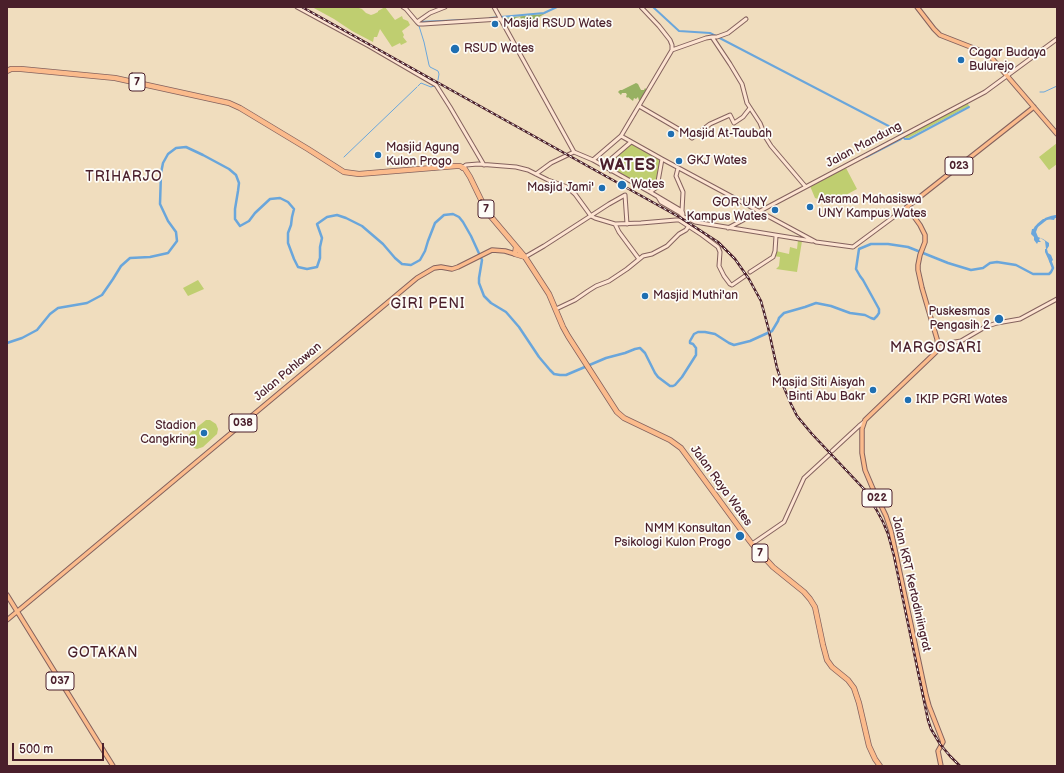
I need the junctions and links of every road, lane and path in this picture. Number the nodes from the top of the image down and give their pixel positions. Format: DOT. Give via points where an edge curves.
graph roads {
  1 [pos="297,7"];
  2 [pos="403,7"];
  3 [pos="445,7"];
  4 [pos="494,7"];
  5 [pos="641,7"];
  6 [pos="917,7"];
  7 [pos="500,18"];
  8 [pos="746,18"];
  9 [pos="417,22"];
  10 [pos="712,37"];
  11 [pos="1057,40"];
  12 [pos="672,50"];
  13 [pos="8,70"];
  14 [pos="1007,76"];
  15 [pos="639,106"];
  16 [pos="1034,107"];
  17 [pos="750,108"];
  18 [pos="1057,134"];
  19 [pos="621,136"];
  20 [pos="631,142"];
  21 [pos="574,150"];
  22 [pos="662,159"];
  23 [pos="593,160"];
  24 [pos="610,160"];
  25 [pos="484,165"];
  26 [pos="603,166"];
  27 [pos="462,168"];
  28 [pos="678,168"];
  29 [pos="611,171"];
  30 [pos="536,174"];
  31 [pos="805,186"];
  32 [pos="657,187"];
  33 [pos="650,192"];
  34 [pos="657,196"];
  35 [pos="907,207"];
  36 [pos="682,211"];
  37 [pos="758,211"];
  38 [pos="591,216"];
  39 [pos="687,219"];
  40 [pos="615,224"];
  41 [pos="627,224"];
  42 [pos="688,226"];
  43 [pos="728,228"];
  44 [pos="799,232"];
  45 [pos="776,236"];
  46 [pos="797,239"];
  47 [pos="816,242"];
  48 [pos="516,247"];
  49 [pos="515,254"];
  50 [pos="525,256"];
  51 [pos="639,259"];
  52 [pos="750,272"];
  53 [pos="745,276"];
  54 [pos="1057,299"];
  55 [pos="556,309"];
  56 [pos="938,347"];
  57 [pos="862,425"];
  58 [pos="832,451"];
  59 [pos="829,455"];
  60 [pos="752,544"];
  61 [pos="7,595"];
  62 [pos="17,612"];
  63 [pos="7,620"];
  64 [pos="113,766"];
  65 [pos="880,766"];
  66 [pos="941,766"];
  1 -- 25 [label="street" via="436,85"];
  2 -- 9 [label="street"];
  3 -- 9 [label="street"];
  4 -- 7 [label="street"];
  5 -- 12 [label="street" via="670,40"];
  6 -- 14 [label="main road" via="940,35 987,54"];
  7 -- 9 [label="street" via="423,24"];
  7 -- 21 [label="street"];
  8 -- 10 [label="street" via="729,32"];
  10 -- 12 [label="street"];
  10 -- 17 [label="street" via="742,84"];
  11 -- 14 [label="street, Jalan Mandung"];
  12 -- 15 [label="street"];
  13 -- 27 [label="highway, 7" via="115,78 229,103 347,173 456,166"];
  14 -- 16 [label="main road"];
  14 -- 31 [label="street, Jalan Mandung" via="985,92"];
  15 -- 17 [label="street" via="692,138 710,124 730,115 734,123"];
  15 -- 19 [label="street"];
  16 -- 18 [label="main road"];
  16 -- 35 [label="main road, 023"];
  17 -- 31 [label="street" via="771,146"];
  19 -- 20 [label="street"];
  19 -- 23 [label="street"];
  20 -- 22 [label="street"];
  20 -- 24 [label="street"];
  21 -- 23 [label="street"];
  21 -- 30 [label="street"];
  22 -- 28 [label="street"];
  22 -- 32 [label="street"];
  23 -- 26 [label="street"];
  24 -- 26 [label="street"];
  24 -- 29 [label="street"];
  25 -- 27 [label="street" via="467,165"];
  25 -- 30 [label="street" via="520,168"];
  26 -- 29 [label="street"];
  27 -- 48 [label="highway, 7" via="469,174 487,212"];
  28 -- 36 [label="street" via="676,176 683,192"];
  28 -- 37 [label="street"];
  29 -- 33 [label="street"];
  30 -- 38 [label="street" via="570,188"];
  31 -- 37 [label="street, Jalan Mandung"];
  32 -- 33 [label="street"];
  32 -- 34 [label="street"];
  33 -- 34 [label="street"];
  34 -- 36 [label="street"];
  34 -- 39 [label="street" via="661,202"];
  35 -- 47 [label="street" via="853,247"];
  35 -- 56 [label="main road" via="925,235 918,270"];
  36 -- 39 [label="street"];
  37 -- 43 [label="street, Jalan Mandung"];
  37 -- 44 [label="street"];
  38 -- 40 [label="street"];
  38 -- 41 [label="street" via="626,195"];
  38 -- 50 [label="street"];
  39 -- 43 [label="street"];
  40 -- 41 [label="street"];
  40 -- 51 [label="street"];
  41 -- 42 [label="street" via="676,220"];
  42 -- 51 [label="street" via="667,246"];
  42 -- 53 [label="street" via="718,247 719,266 730,284"];
  43 -- 45 [label="street"];
  44 -- 46 [label="street"];
  44 -- 47 [label="street"];
  45 -- 46 [label="street"];
  45 -- 52 [label="street" via="773,257"];
  46 -- 47 [label="street"];
  48 -- 49 [label="highway"];
  48 -- 50 [label="highway, 7"];
  49 -- 50 [label="highway, Jalan Pahlawan"];
  49 -- 62 [label="main road, Jalan Pahlawan / 038" via="489,251 456,268 434,268 417,278"];
  50 -- 55 [label="highway, 7"];
  51 -- 55 [label="street" via="608,281"];
  54 -- 56 [label="street" via="1020,320 993,324 961,342"];
  55 -- 60 [label="highway, Jalan Raya Wates / 7" via="565,331 621,416 681,448"];
  56 -- 57 [label="main road" via="936,352"];
  57 -- 58 [label="street"];
  57 -- 66 [label="main road, Jalan KRT Kertodiniingrat / 022" via="861,447 865,470 891,531 926,696 943,742 938,751"];
  59 -- 60 [label="street" via="805,477 784,522"];
  60 -- 65 [label="highway, Jalan Raya Wates / 7" via="813,603 827,660 854,688 869,746"];
  61 -- 62 [label="main road, 037"];
  62 -- 63 [label="main road, Jalan Pahlawan"];
  62 -- 64 [label="main road, 037"];
}
